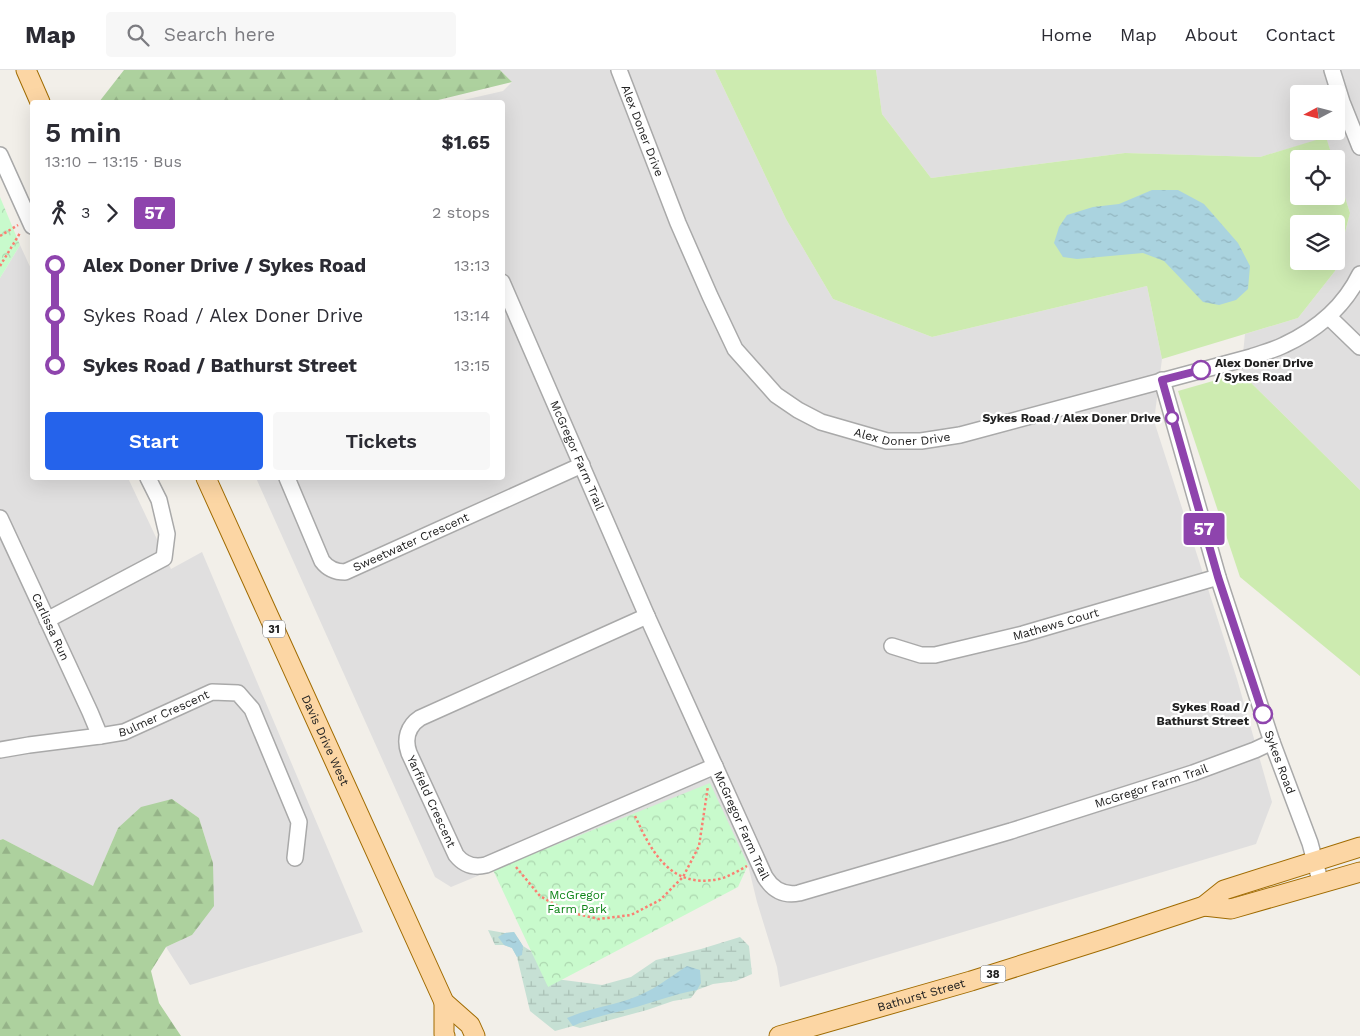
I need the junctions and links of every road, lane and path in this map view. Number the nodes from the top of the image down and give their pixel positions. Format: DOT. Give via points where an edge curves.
graph roads {
  1 [pos="26,70"];
  2 [pos="619,70"];
  3 [pos="1332,70"];
  4 [pos="39,100"];
  5 [pos="1360,147"];
  6 [pos="0,155"];
  7 [pos="30,220"];
  8 [pos="30,222"];
  9 [pos="30,223"];
  10 [pos="0,236"];
  11 [pos="0,266"];
  12 [pos="1360,274"];
  13 [pos="505,297"];
  14 [pos="509,317"];
  15 [pos="1329,317"];
  16 [pos="1360,347"];
  17 [pos="1162,380"];
  18 [pos="582,465"];
  19 [pos="149,480"];
  20 [pos="207,480"];
  21 [pos="288,480"];
  22 [pos="0,518"];
  23 [pos="1218,577"];
  24 [pos="647,616"];
  25 [pos="47,620"];
  26 [pos="892,646"];
  27 [pos="100,736"];
  28 [pos="1272,742"];
  29 [pos="0,750"];
  30 [pos="713,767"];
  31 [pos="629,803"];
  32 [pos="1360,847"];
  33 [pos="508,856"];
  34 [pos="295,858"];
  35 [pos="1315,861"];
  36 [pos="751,872"];
  37 [pos="1360,872"];
  38 [pos="683,877"];
  39 [pos="1321,884"];
  40 [pos="1204,906"];
  41 [pos="444,1002"];
  42 [pos="445,1036"];
  43 [pos="475,1036"];
  44 [pos="779,1036"];
  1 -- 4 [label="main road"];
  2 -- 17 [label="street, Alex Doner Drive" via="678,223 735,349 776,395 798,410 821,422 887,441 921,442 960,435"];
  3 -- 5 [label="street"];
  6 -- 7 [label="street"];
  8 -- 10 [label="path"];
  9 -- 11 [label="path"];
  12 -- 15 [label="street, Alex Doner Drive"];
  13 -- 14 [label="street, McGregor Farm Trail"];
  14 -- 18 [label="street, McGregor Farm Trail"];
  15 -- 16 [label="street"];
  15 -- 17 [label="street, Alex Doner Drive" via="1284,346"];
  17 -- 23 [label="street, Sykes Road"];
  18 -- 21 [label="street, Sweetwater Crescent" via="345,572 330,569 322,561"];
  18 -- 24 [label="street, McGregor Farm Trail"];
  19 -- 25 [label="street" via="159,500 167,534 164,558"];
  20 -- 41 [label="main road, Davis Drive West / 31"];
  22 -- 25 [label="street, Carlissa Run"];
  23 -- 26 [label="street, Mathews Court" via="1023,634 935,655 921,655"];
  23 -- 28 [label="street, Sykes Road"];
  24 -- 30 [label="street, McGregor Farm Trail"];
  24 -- 33 [label="street, Yarfield Crescent" via="420,718 409,730 408,749 458,857 478,867"];
  25 -- 27 [label="street, Carlissa Run"];
  27 -- 29 [label="street, Bulmer Crescent"];
  27 -- 34 [label="street, Bulmer Crescent" via="124,732 212,692 238,693 252,709 299,822"];
  28 -- 30 [label="street, McGregor Farm Trail" via="1193,773 1011,831 792,894 779,891 766,880"];
  28 -- 35 [label="street, Sykes Road"];
  30 -- 31 [label="street, Yarfield Crescent"];
  30 -- 38 [label="path" via="699,846"];
  31 -- 33 [label="street, Yarfield Crescent"];
  31 -- 38 [label="path" via="654,853 666,867"];
  32 -- 35 [label="main road, Bathurst Street / 38"];
  33 -- 38 [label="path" via="540,896 568,912 599,919 631,915 660,900"];
  35 -- 39 [label="street, Sykes Road"];
  35 -- 40 [label="main road, Bathurst Street / 38" via="1224,890"];
  36 -- 38 [label="path" via="749,865 720,879 701,881"];
  37 -- 39 [label="main road, Bathurst Street / 38"];
  39 -- 40 [label="main road, Bathurst Street / 38" via="1231,909"];
  40 -- 44 [label="main road, Bathurst Street / 38" via="971,980"];
  41 -- 42 [label="main road, Davis Drive West / 31"];
  41 -- 43 [label="main road, Davis Drive West / 31" via="470,1025"];
}
